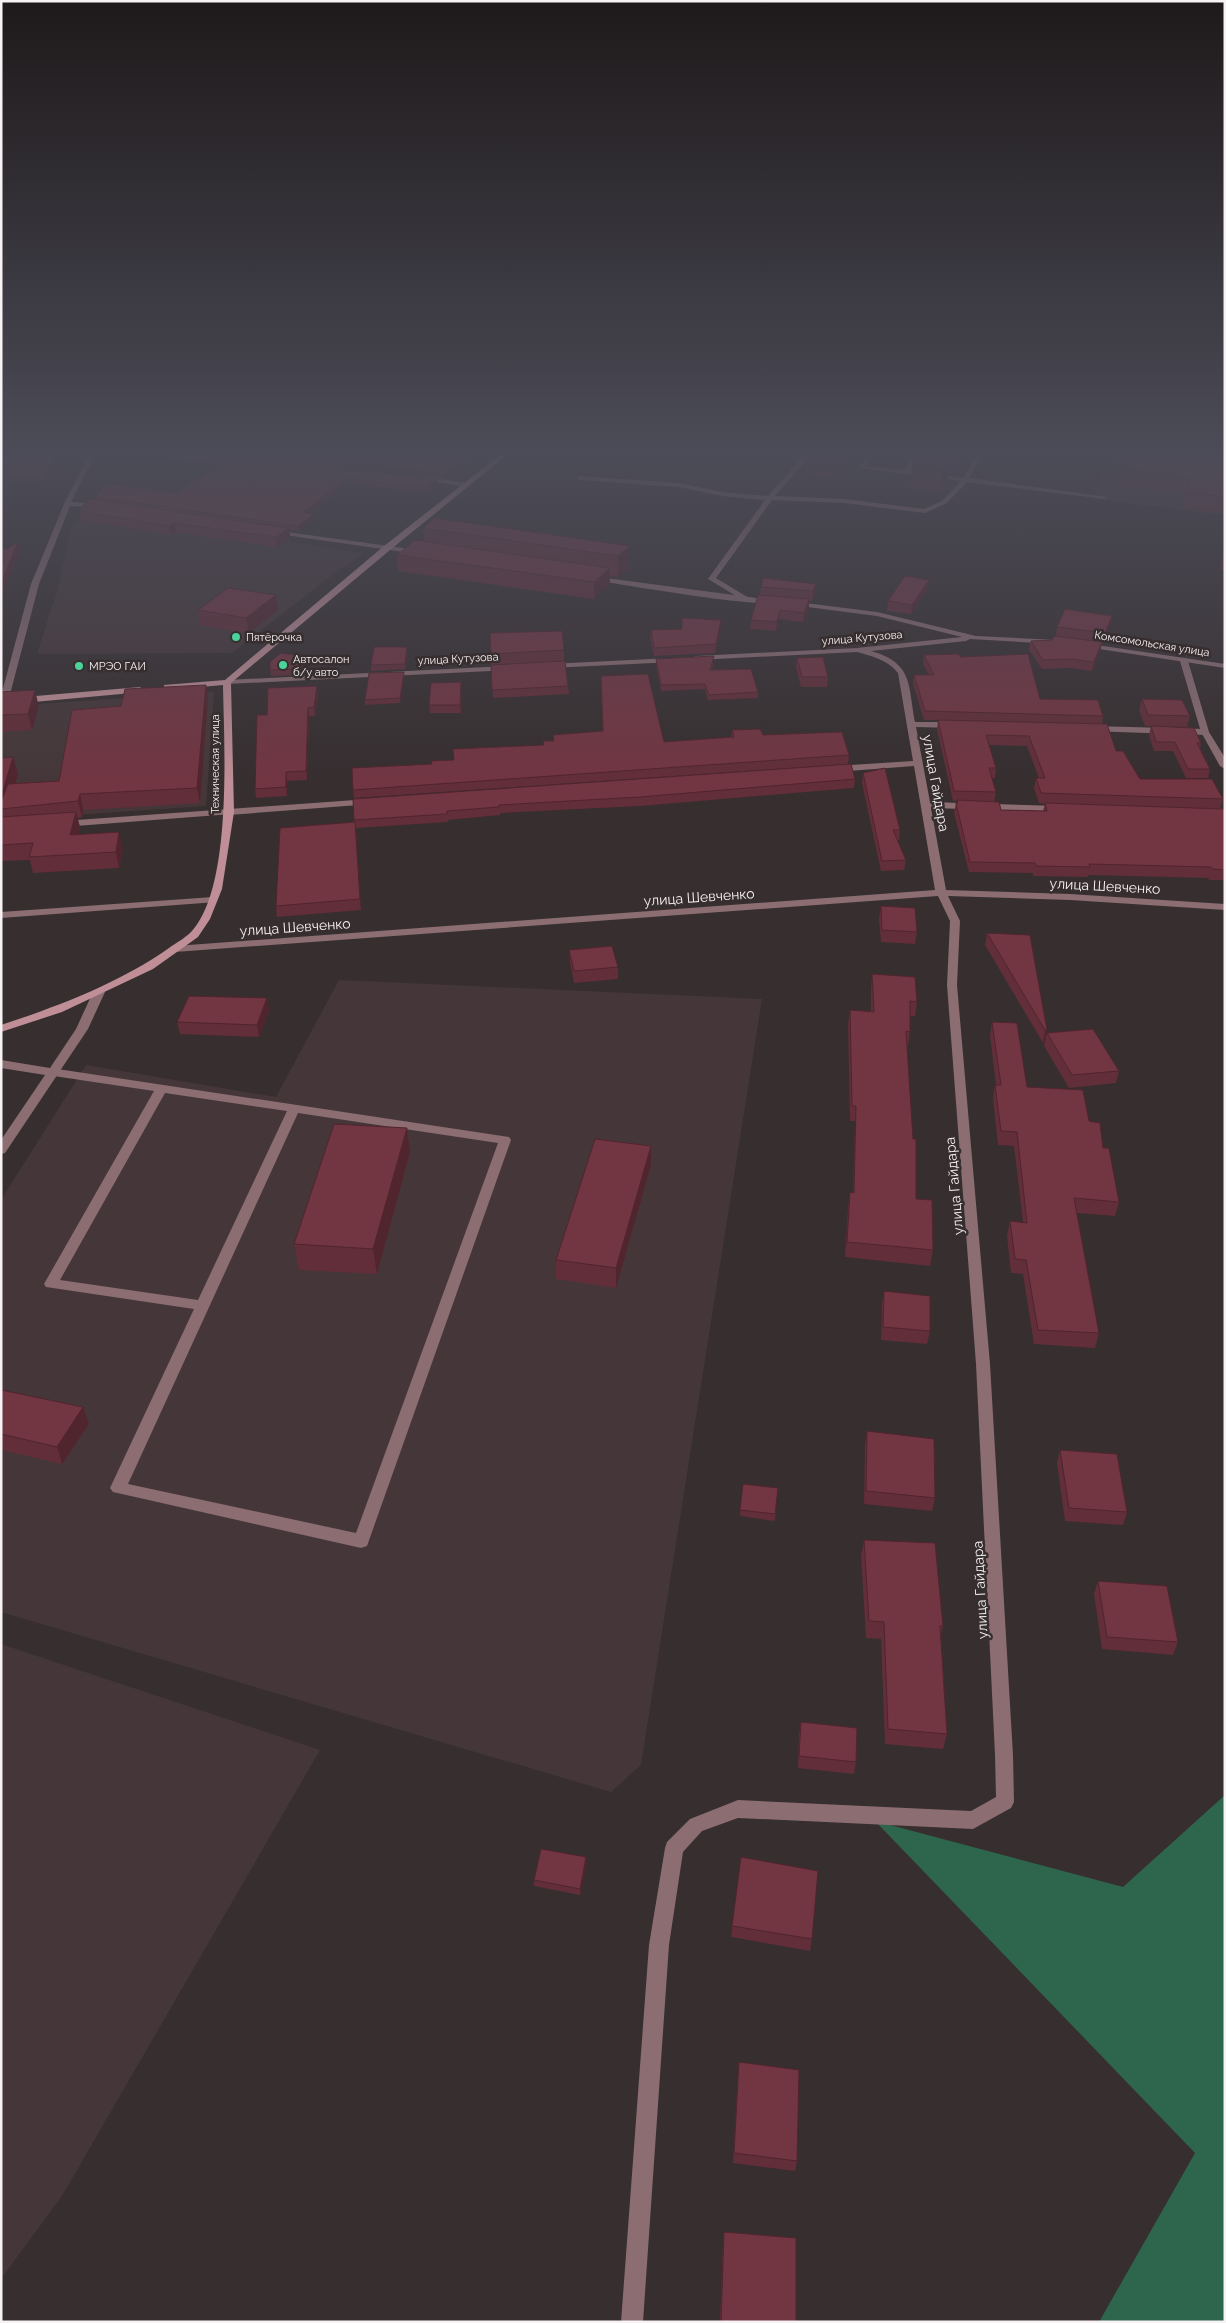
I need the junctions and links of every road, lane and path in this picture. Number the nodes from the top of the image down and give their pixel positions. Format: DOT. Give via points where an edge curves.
graph roads {
  1 [pos="43,563"];
  2 [pos="369,563"];
  3 [pos="723,563"];
  4 [pos="581,576"];
  5 [pos="746,600"];
  6 [pos="976,638"];
  7 [pos="1068,642"];
  8 [pos="1078,644"];
  9 [pos="858,650"];
  10 [pos="680,659"];
  11 [pos="690,659"];
  12 [pos="1184,661"];
  13 [pos="542,666"];
  14 [pos="1225,666"];
  15 [pos="513,668"];
  16 [pos="227,682"];
  17 [pos="159,688"];
  18 [pos="149,689"];
  19 [pos="2,702"];
  20 [pos="910,724"];
  21 [pos="969,725"];
  22 [pos="1087,729"];
  23 [pos="1204,732"];
  24 [pos="916,763"];
  25 [pos="1225,766"];
  26 [pos="827,769"];
  27 [pos="379,802"];
  28 [pos="924,805"];
  29 [pos="1069,809"];
  30 [pos="230,812"];
  31 [pos="52,826"];
  32 [pos="941,893"];
  33 [pos="213,900"];
  34 [pos="1225,906"];
  35 [pos="1,915"];
  36 [pos="175,949"];
  37 [pos="99,992"];
  38 [pos="1,1029"];
  39 [pos="1,1064"];
  40 [pos="51,1072"];
  41 [pos="162,1088"];
  42 [pos="294,1108"];
  43 [pos="1,1150"];
  44 [pos="202,1305"];
  45 [pos="632,2322"];
  1 -- 19 [label="street"];
  2 -- 16 [label="main road"];
  3 -- 5 [label="street" via="712,579"];
  4 -- 5 [label="street"];
  5 -- 6 [label="street" via="798,603 877,614"];
  6 -- 7 [label="street"];
  6 -- 9 [label="street, улица Кутузова"];
  8 -- 12 [label="street, Комсомольская улица"];
  9 -- 11 [label="street, улица Кутузова"];
  9 -- 20 [label="street, улица Гайдара" via="876,654 897,666 902,673"];
  10 -- 13 [label="street"];
  12 -- 14 [label="street, Комсомольская улица"];
  12 -- 23 [label="street"];
  15 -- 16 [label="street, улица Кутузова"];
  16 -- 17 [label="main road, улица Кутузова"];
  16 -- 30 [label="main road, Техническая улица"];
  18 -- 19 [label="main road"];
  20 -- 21 [label="street"];
  20 -- 24 [label="street, улица Гайдара"];
  22 -- 23 [label="street"];
  23 -- 25 [label="street"];
  24 -- 26 [label="street"];
  24 -- 28 [label="street, улица Гайдара"];
  27 -- 30 [label="street"];
  28 -- 29 [label="street"];
  28 -- 32 [label="street, улица Гайдара"];
  30 -- 31 [label="street"];
  30 -- 33 [label="main road, Техническая улица"];
  32 -- 34 [label="street, улица Шевченко"];
  32 -- 36 [label="street, улица Шевченко"];
  32 -- 45 [label="street, улица Гайдара" via="954,920 952,985 983,1364 1005,1802 973,1820 738,1808 696,1825 674,1848 659,1945"];
  33 -- 35 [label="street"];
  33 -- 36 [label="main road, Техническая улица" via="194,935"];
  36 -- 37 [label="main road, Техническая улица" via="149,967"];
  37 -- 38 [label="main road, Техническая улица"];
  37 -- 40 [label="street" via="82,1028"];
  39 -- 40 [label="street"];
  40 -- 41 [label="street"];
  40 -- 43 [label="street"];
  41 -- 42 [label="street"];
  41 -- 44 [label="street" via="51,1284"];
  42 -- 44 [label="street"];
  42 -- 44 [label="street" via="504,1140 361,1541 118,1488"];
}
